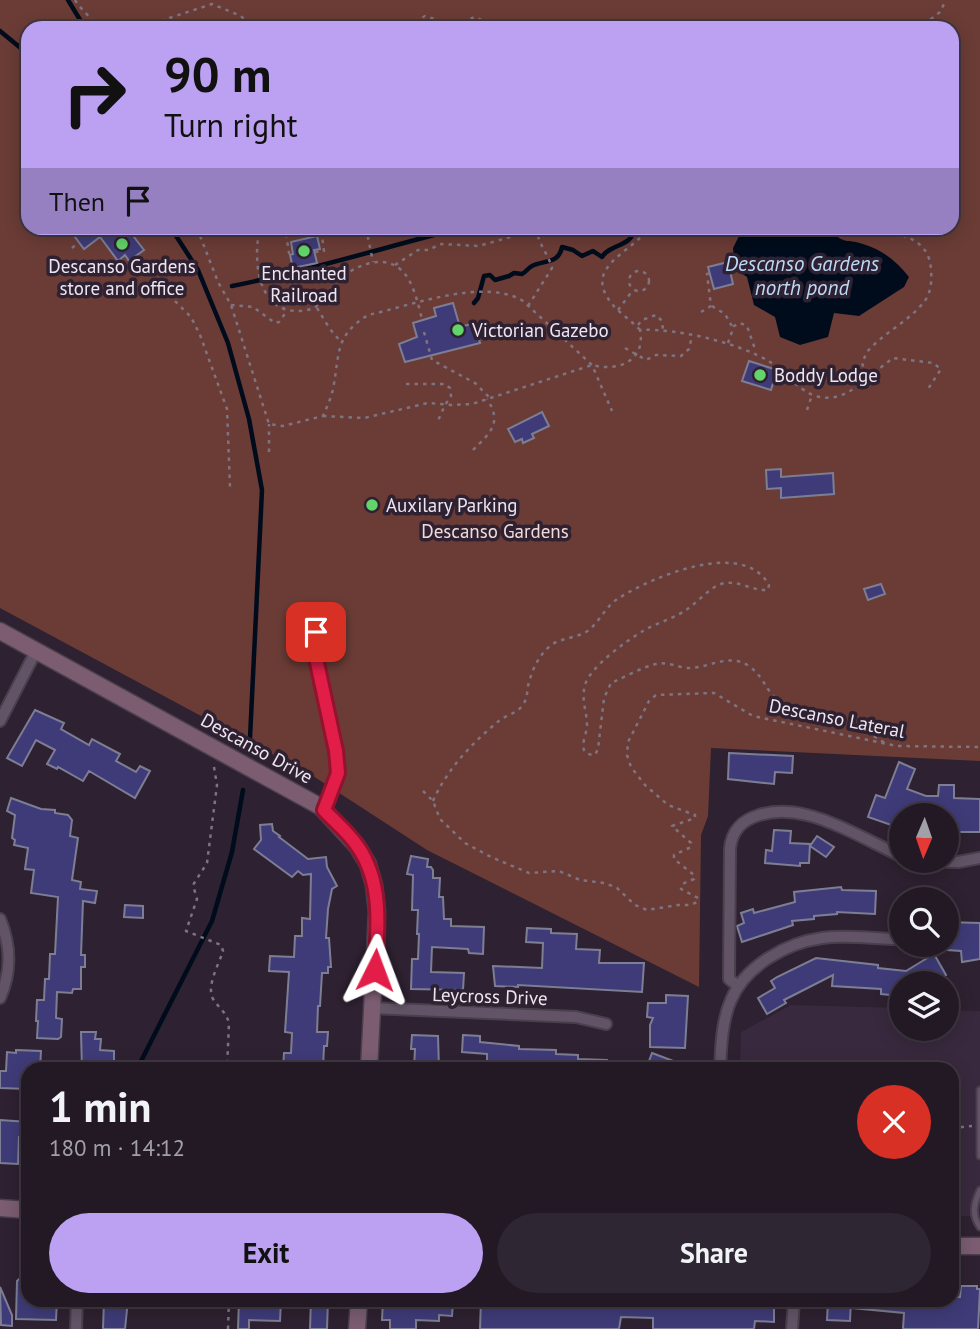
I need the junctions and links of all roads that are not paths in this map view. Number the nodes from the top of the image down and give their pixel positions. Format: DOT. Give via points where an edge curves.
graph roads {
  1 [pos="328,621"];
  2 [pos="0,631"];
  3 [pos="36,651"];
  4 [pos="0,721"];
  5 [pos="324,810"];
  6 [pos="889,851"];
  7 [pos="980,858"];
  8 [pos="959,863"];
  9 [pos="0,919"];
  10 [pos="889,939"];
  11 [pos="738,986"];
  12 [pos="0,998"];
  13 [pos="372,1008"];
  14 [pos="606,1024"];
  15 [pos="369,1062"];
  16 [pos="721,1062"];
  17 [pos="980,1090"];
  18 [pos="980,1156"];
  19 [pos="980,1190"];
  20 [pos="0,1208"];
  21 [pos="21,1210"];
  22 [pos="980,1227"];
  23 [pos="959,1246"];
  24 [pos="980,1246"];
  25 [pos="77,1307"];
  26 [pos="359,1307"];
  27 [pos="794,1307"];
  28 [pos="76,1329"];
  29 [pos="357,1329"];
  30 [pos="792,1329"];
  1 -- 5 [label="lane" via="316,632 313,644 338,773"];
  2 -- 3 [label="street, Descanso Drive"];
  3 -- 4 [label="street"];
  3 -- 5 [label="street, Descanso Drive"];
  5 -- 13 [label="street, Descanso Drive" via="357,846 374,885"];
  6 -- 11 [label="street" via="809,815 759,814 740,824 730,849 729,979"];
  7 -- 8 [label="street"];
  9 -- 12 [label="street" via="9,951"];
  10 -- 11 [label="street" via="829,937 802,943 769,957"];
  11 -- 16 [label="street" via="726,1013"];
  13 -- 14 [label="street, Leycross Drive" via="576,1017"];
  13 -- 15 [label="street, Descanso Drive"];
  17 -- 18 [label="lane"];
  19 -- 22 [label="lane" via="974,1213"];
  20 -- 21 [label="street"];
  23 -- 24 [label="street"];
  25 -- 28 [label="street"];
  26 -- 29 [label="street"];
  27 -- 30 [label="street"];
}
